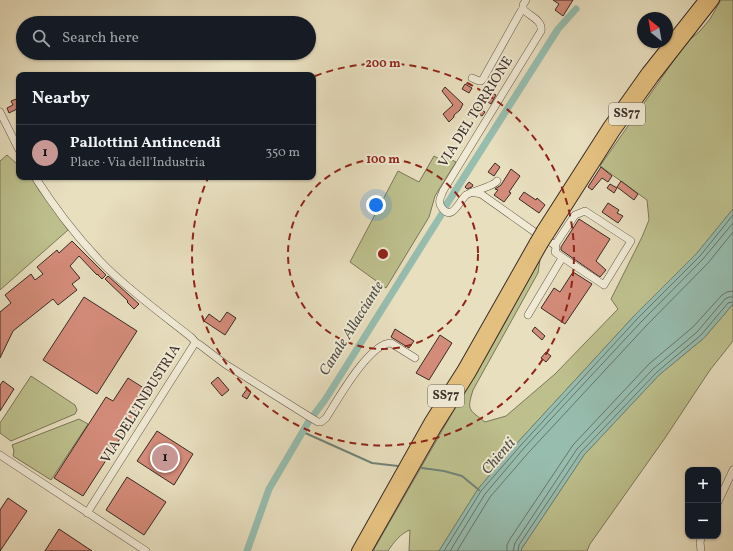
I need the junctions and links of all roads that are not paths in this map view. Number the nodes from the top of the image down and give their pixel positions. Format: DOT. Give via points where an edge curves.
graph roads {
  1 [pos="526,0"];
  2 [pos="704,0"];
  3 [pos="714,0"];
  4 [pos="523,9"];
  5 [pos="472,78"];
  6 [pos="0,112"];
  7 [pos="16,144"];
  8 [pos="37,180"];
  9 [pos="497,181"];
  10 [pos="472,192"];
  11 [pos="545,232"];
  12 [pos="539,243"];
  13 [pos="556,245"];
  14 [pos="562,258"];
  15 [pos="528,315"];
  16 [pos="195,342"];
  17 [pos="415,358"];
  18 [pos="0,455"];
  19 [pos="733,470"];
  20 [pos="721,496"];
  21 [pos="87,513"];
  22 [pos="701,539"];
  23 [pos="146,551"];
  24 [pos="357,551"];
  25 [pos="366,551"];
  26 [pos="701,551"];
  1 -- 4 [label="street"];
  2 -- 11 [label="highway, SS77" via="647,72 612,122"];
  3 -- 11 [label="highway, SS77" via="657,72"];
  4 -- 5 [label="street" via="483,79 479,81"];
  4 -- 10 [label="street, VIA DEL TORRIONE" via="538,21 541,31 443,190 439,204 444,210 452,212 466,195"];
  6 -- 7 [label="street"];
  8 -- 16 [label="street, VIA DELL'INDUSTRIA" via="61,215 107,267"];
  9 -- 10 [label="street"];
  10 -- 13 [label="street" via="481,194"];
  11 -- 12 [label="highway, SS77, bridge"];
  12 -- 24 [label="highway, SS77" via="430,421"];
  12 -- 25 [label="highway, SS77" via="470,374"];
  13 -- 14 [label="street" via="555,252"];
  13 -- 14 [label="street" via="575,215 585,211 631,241 604,285"];
  14 -- 15 [label="street"];
  16 -- 17 [label="street" via="225,364 318,422 326,418 364,361 379,347 391,343"];
  16 -- 21 [label="street, VIA DELL'INDUSTRIA"];
  18 -- 21 [label="street"];
  19 -- 20 [label="street"];
  21 -- 23 [label="street"];
  22 -- 26 [label="street"];
}
